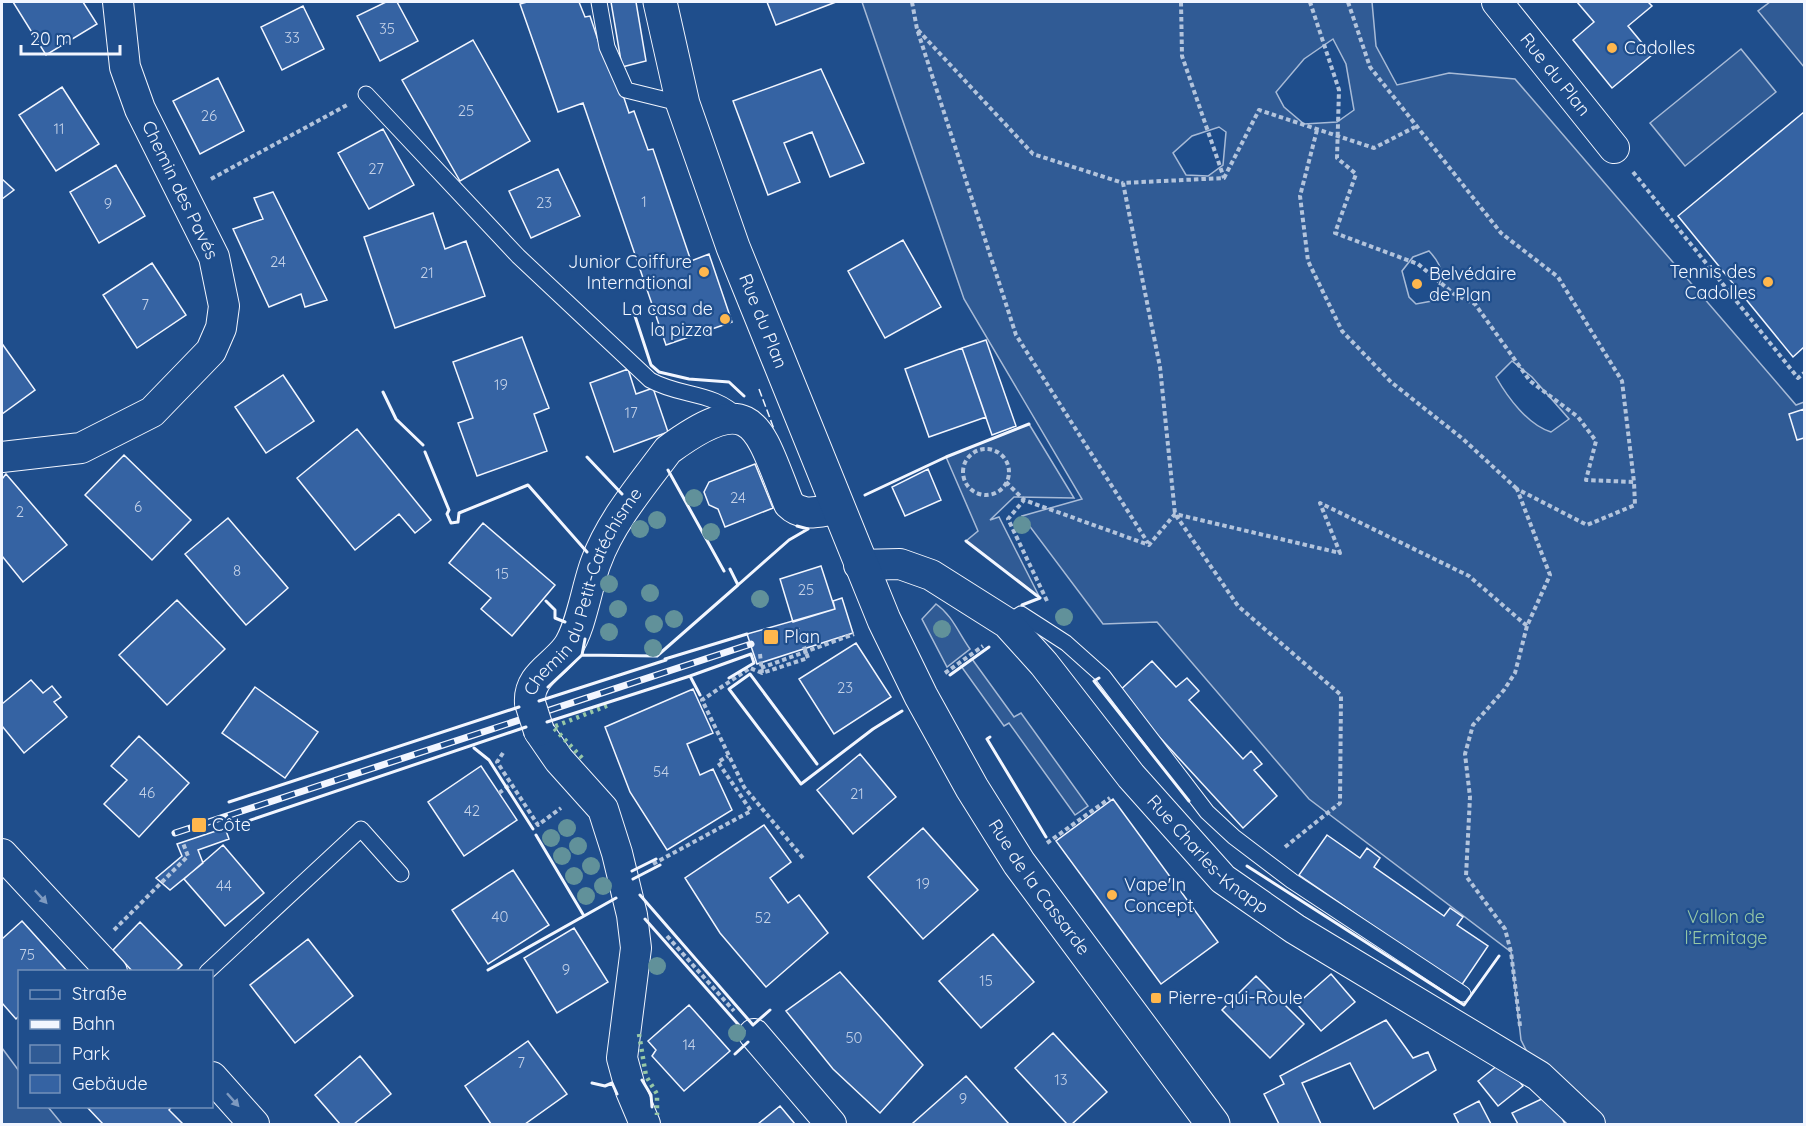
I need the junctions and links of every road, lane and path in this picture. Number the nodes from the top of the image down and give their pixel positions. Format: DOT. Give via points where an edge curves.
graph roads {
  1 [pos="118,2"];
  2 [pos="599,2"];
  3 [pos="660,2"];
  4 [pos="912,2"];
  5 [pos="1180,2"];
  6 [pos="1310,2"];
  7 [pos="1348,2"];
  8 [pos="1497,2"];
  9 [pos="917,29"];
  10 [pos="366,94"];
  11 [pos="683,104"];
  12 [pos="1415,127"];
  13 [pos="1317,130"];
  14 [pos="1340,137"];
  15 [pos="1614,148"];
  16 [pos="1224,178"];
  17 [pos="1123,183"];
  18 [pos="183,195"];
  19 [pos="1804,373"];
  20 [pos="740,418"];
  21 [pos="2,457"];
  22 [pos="1006,482"];
  23 [pos="1634,482"];
  24 [pos="1516,489"];
  25 [pos="1024,500"];
  26 [pos="837,509"];
  27 [pos="1175,514"];
  28 [pos="1149,545"];
  29 [pos="859,565"];
  30 [pos="1007,623"];
  31 [pos="1527,626"];
  32 [pos="798,628"];
  33 [pos="877,631"];
  34 [pos="1066,643"];
  35 [pos="806,653"];
  36 [pos="760,654"];
  37 [pos="970,656"];
  38 [pos="761,668"];
  39 [pos="949,670"];
  40 [pos="762,673"];
  41 [pos="503,753"];
  42 [pos="728,756"];
  43 [pos="511,784"];
  44 [pos="499,793"];
  45 [pos="1114,795"];
  46 [pos="563,807"];
  47 [pos="183,843"];
  48 [pos="1047,843"];
  49 [pos="2,854"];
  50 [pos="803,858"];
  51 [pos="657,861"];
  52 [pos="1266,863"];
  53 [pos="401,874"];
  54 [pos="663,930"];
  55 [pos="111,933"];
  56 [pos="110,970"];
  57 [pos="209,970"];
  58 [pos="1463,994"];
  59 [pos="1520,1029"];
  60 [pos="754,1034"];
  61 [pos="213,1078"];
  62 [pos="254,1125"];
  63 [pos="645,1125"];
  64 [pos="831,1125"];
  65 [pos="1213,1125"];
  66 [pos="1590,1125"];
  1 -- 18 [label="street, Chemin des Pavés" via="125,67 140,109"];
  2 -- 11 [label="lane" via="607,47 626,90"];
  3 -- 11 [label="main road, Rue du Plan"];
  4 -- 9 [label="path"];
  5 -- 16 [label="path" via="1182,56"];
  6 -- 14 [label="path" via="1339,90"];
  7 -- 12 [label="path" via="1370,67"];
  8 -- 15 [label="street, Rue du Plan"];
  9 -- 17 [label="path" via="1033,154"];
  9 -- 28 [label="path" via="1016,335"];
  10 -- 18 [label="path"];
  10 -- 20 [label="lane" via="518,256 650,380 665,388 719,401"];
  11 -- 26 [label="main road, Rue du Plan" via="733,247"];
  12 -- 14 [label="path" via="1374,148"];
  12 -- 23 [label="path" via="1502,233 1558,277 1622,381"];
  13 -- 14 [label="path"];
  13 -- 16 [label="path" via="1259,110"];
  13 -- 24 [label="path" via="1300,196 1308,261 1342,331 1391,382 1463,439"];
  14 -- 23 [label="path" via="1338,158 1356,174 1335,234 1418,264 1454,294 1475,303 1530,381 1578,417 1596,441 1586,480"];
  15 -- 19 [label="path" via="1798,378"];
  16 -- 17 [label="path"];
  17 -- 27 [label="path" via="1160,367"];
  18 -- 21 [label="street, Chemin des Pavés" via="221,279 221,328 211,351 152,412 81,448"];
  20 -- 26 [label="street" via="749,421 760,435 795,510 801,513"];
  20 -- 63 [label="street, Chemin du Petit-Catéchisme, bridge" via="725,419 668,450 596,560 567,648 533,682 529,693 539,731 552,752 603,809 617,853 636,948 622,1058"];
  22 -- 22 [label="path" via="995,494 979,495 966,485 964,462 974,451 995,451 1006,461"];
  22 -- 25 [label="path"];
  23 -- 24 [label="path" via="1635,505 1587,525"];
  24 -- 31 [label="path" via="1550,575"];
  25 -- 28 [label="path"];
  25 -- 34 [label="path" via="1008,519"];
  26 -- 29 [label="main road, Rue du Plan"];
  27 -- 28 [label="path"];
  27 -- 31 [label="path" via="1340,554 1320,502 1469,576"];
  27 -- 52 [label="path" via="1238,606 1341,695 1340,803"];
  29 -- 30 [label="street, Rue Charles-Knapp" via="900,564 931,575"];
  29 -- 33 [label="main road, Rue du Plan"];
  30 -- 34 [label="lane" via="1021,614"];
  30 -- 66 [label="street, Rue Charles-Knapp" via="1131,776 1223,879 1295,929 1539,1076"];
  31 -- 59 [label="path" via="1515,673 1473,724 1465,754 1470,797 1466,876 1505,929"];
  32 -- 35 [label="path"];
  33 -- 35 [label="path"];
  33 -- 65 [label="main road, Rue de la Cassarde" via="1019,863"];
  34 -- 52 [label="lane" via="1103,676 1207,812"];
  35 -- 38 [label="path"];
  35 -- 40 [label="path" via="808,658"];
  36 -- 38 [label="path"];
  37 -- 39 [label="path"];
  38 -- 40 [label="path"];
  40 -- 42 [label="path" via="750,668 702,700"];
  41 -- 43 [label="path" via="497,762"];
  42 -- 50 [label="path" via="744,787"];
  42 -- 51 [label="path" via="718,762 751,811"];
  43 -- 44 [label="path"];
  43 -- 46 [label="path" via="538,825"];
  45 -- 48 [label="path"];
  47 -- 55 [label="path" via="188,856"];
  49 -- 56 [label="street, one-way"];
  52 -- 58 [label="lane"];
  53 -- 57 [label="lane" via="361,829"];
  54 -- 60 [label="path"];
  60 -- 64 [label="street"];
  61 -- 62 [label="street, one-way"];
}
